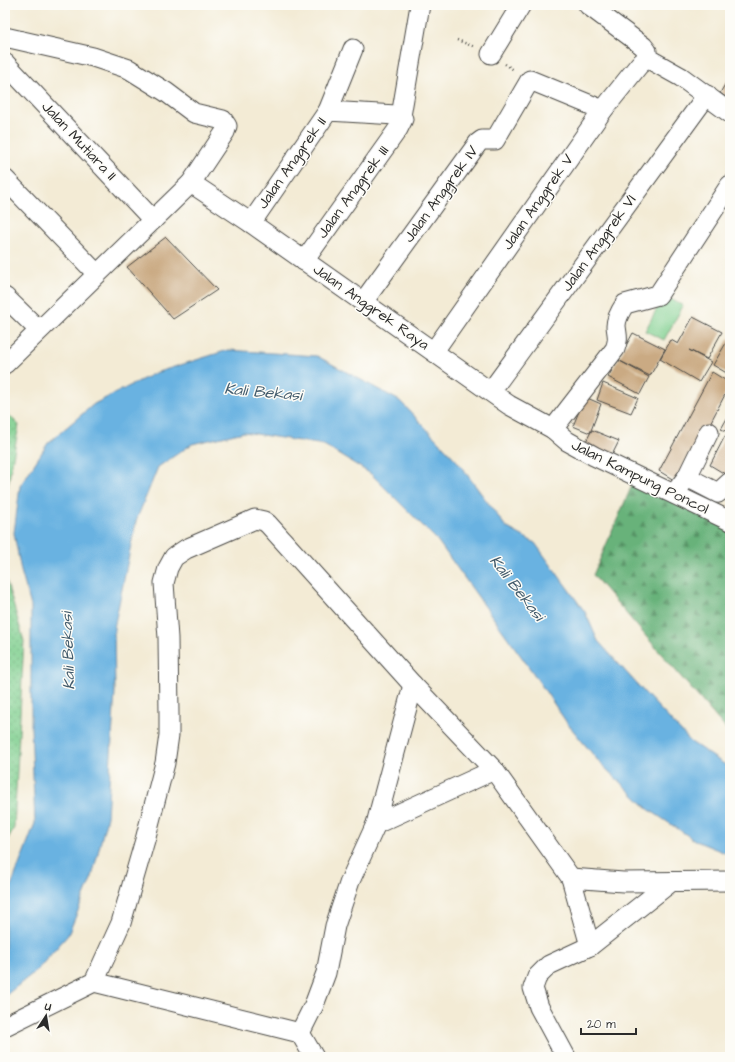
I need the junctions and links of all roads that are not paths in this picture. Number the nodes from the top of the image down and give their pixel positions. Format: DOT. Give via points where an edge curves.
graph roads {
  1 [pos="420,5"];
  2 [pos="521,5"];
  3 [pos="588,5"];
  4 [pos="5,36"];
  5 [pos="354,49"];
  6 [pos="490,54"];
  7 [pos="647,58"];
  8 [pos="5,63"];
  9 [pos="707,95"];
  10 [pos="603,110"];
  11 [pos="328,111"];
  12 [pos="730,113"];
  13 [pos="401,120"];
  14 [pos="5,179"];
  15 [pos="191,183"];
  16 [pos="730,185"];
  17 [pos="153,220"];
  18 [pos="252,222"];
  19 [pos="304,261"];
  20 [pos="97,274"];
  21 [pos="5,297"];
  22 [pos="363,302"];
  23 [pos="38,330"];
  24 [pos="434,350"];
  25 [pos="5,364"];
  26 [pos="491,392"];
  27 [pos="553,429"];
  28 [pos="709,432"];
  29 [pos="687,477"];
  30 [pos="724,488"];
  31 [pos="674,494"];
  32 [pos="712,513"];
  33 [pos="730,522"];
  34 [pos="413,685"];
  35 [pos="494,770"];
  36 [pos="376,824"];
  37 [pos="571,878"];
  38 [pos="730,881"];
  39 [pos="671,882"];
  40 [pos="590,946"];
  41 [pos="94,982"];
  42 [pos="5,1026"];
  43 [pos="300,1033"];
  44 [pos="314,1057"];
  45 [pos="566,1057"];
  1 -- 13 [label="street"];
  2 -- 6 [label="street"];
  3 -- 7 [label="street" via="643,46 647,51"];
  4 -- 15 [label="street" via="94,57 129,69 194,113 223,120 227,126 225,132"];
  5 -- 11 [label="street"];
  7 -- 9 [label="street"];
  7 -- 10 [label="street, Jalan Anggrek V"];
  8 -- 17 [label="street, Jalan Mutiara II"];
  9 -- 12 [label="street"];
  9 -- 26 [label="street, Jalan Anggrek VI"];
  10 -- 22 [label="street, Jalan Anggrek IV" via="530,80 495,140 482,140 478,143"];
  10 -- 24 [label="street, Jalan Anggrek V"];
  11 -- 13 [label="street, Jalan Anggrek II" via="396,115"];
  11 -- 18 [label="street, Jalan Anggrek II"];
  13 -- 19 [label="street, Jalan Anggrek III"];
  14 -- 20 [label="street"];
  15 -- 17 [label="street"];
  15 -- 18 [label="street, Jalan Anggrek Raya"];
  16 -- 27 [label="street" via="658,295 625,304 616,324 618,340 615,349"];
  17 -- 20 [label="street"];
  18 -- 19 [label="street, Jalan Anggrek Raya"];
  19 -- 22 [label="street, Jalan Anggrek Raya"];
  20 -- 23 [label="street"];
  21 -- 23 [label="street"];
  22 -- 24 [label="street, Jalan Anggrek Raya"];
  23 -- 25 [label="street"];
  24 -- 26 [label="street, Jalan Anggrek Raya"];
  26 -- 27 [label="street, Jalan Anggrek Raya"];
  27 -- 31 [label="street, Jalan Kampung Poncol" via="567,441 594,456"];
  28 -- 29 [label="street"];
  29 -- 30 [label="street"];
  29 -- 31 [label="street"];
  30 -- 32 [label="street"];
  31 -- 32 [label="street, Jalan Kampung Poncol"];
  32 -- 33 [label="street, Jalan Kampung Poncol"];
  34 -- 35 [label="street"];
  34 -- 36 [label="street"];
  34 -- 41 [label="street" via="264,520 250,520 174,557 164,583 169,714 165,763 121,923"];
  35 -- 36 [label="street"];
  35 -- 37 [label="street"];
  36 -- 43 [label="street" via="350,880 335,926 326,973"];
  37 -- 39 [label="street"];
  37 -- 40 [label="street"];
  38 -- 39 [label="street"];
  39 -- 40 [label="street"];
  40 -- 45 [label="street" via="549,965 537,977 532,988 539,1007"];
  41 -- 42 [label="street"];
  41 -- 43 [label="street"];
  43 -- 44 [label="street"];
}
